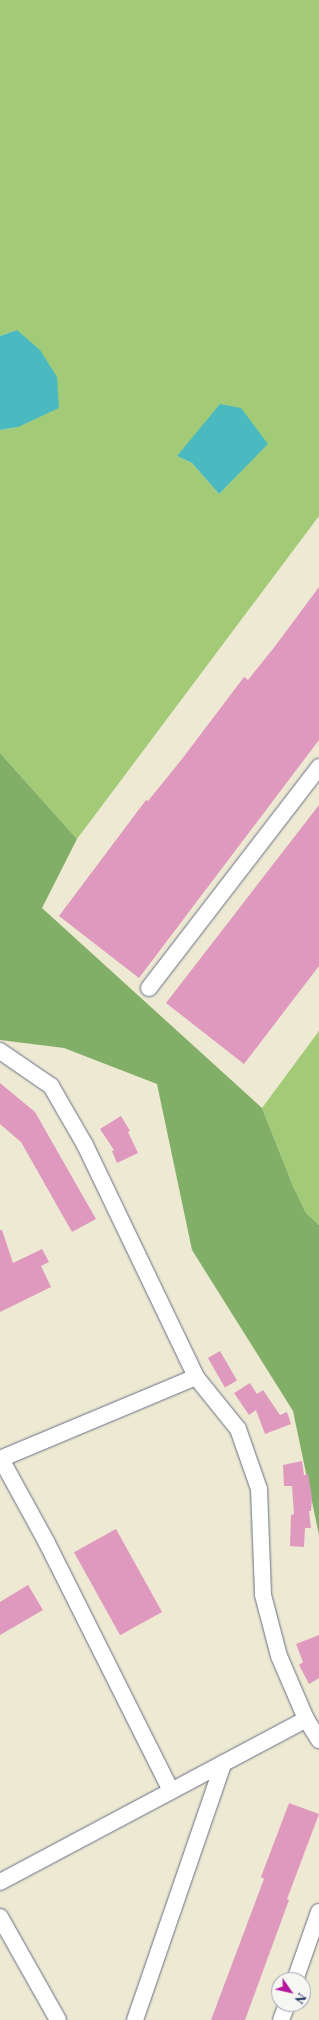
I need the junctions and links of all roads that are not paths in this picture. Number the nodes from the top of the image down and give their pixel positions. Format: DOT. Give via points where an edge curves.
graph roads {
  1 [pos="319,766"];
  2 [pos="150,988"];
  3 [pos="0,1051"];
  4 [pos="196,1377"];
  5 [pos="0,1459"];
  6 [pos="306,1719"];
  7 [pos="319,1740"];
  8 [pos="223,1764"];
  9 [pos="171,1791"];
  10 [pos="0,1882"];
  11 [pos="319,1912"];
  12 [pos="0,1917"];
  13 [pos="298,1972"];
  14 [pos="58,2020"];
  15 [pos="135,2020"];
  1 -- 2 [label="street"];
  3 -- 4 [label="street" via="51,1086 85,1145"];
  4 -- 5 [label="street"];
  4 -- 6 [label="street" via="238,1429 259,1489 263,1595 279,1656"];
  5 -- 9 [label="street" via="47,1544"];
  6 -- 7 [label="street"];
  6 -- 8 [label="street"];
  8 -- 9 [label="street"];
  8 -- 15 [label="street"];
  9 -- 10 [label="street"];
  11 -- 13 [label="street"];
  12 -- 14 [label="street"];
}
